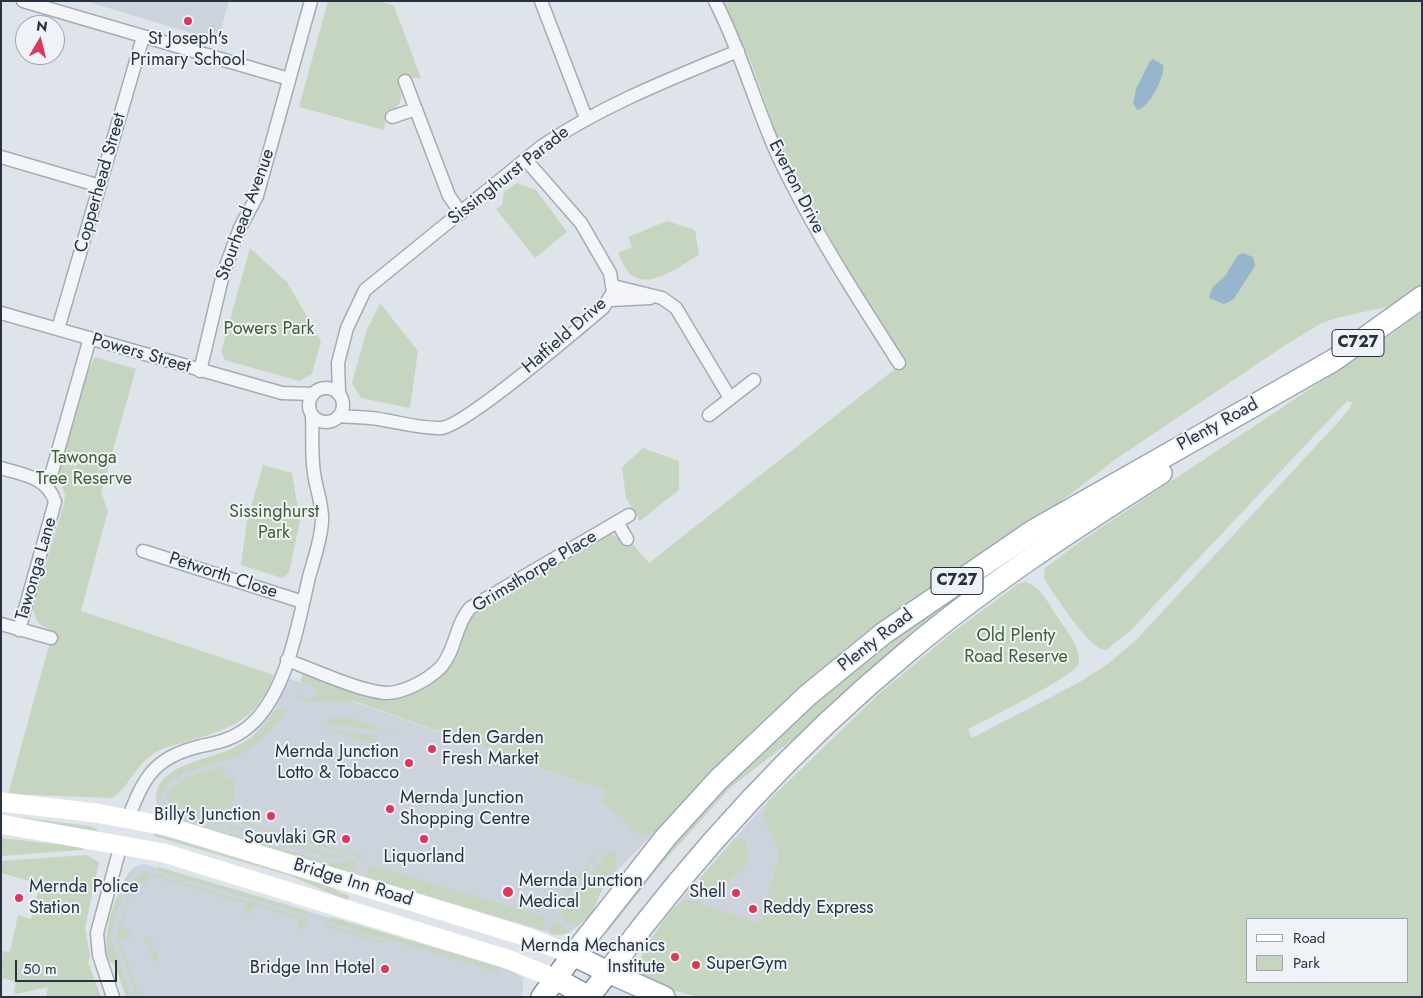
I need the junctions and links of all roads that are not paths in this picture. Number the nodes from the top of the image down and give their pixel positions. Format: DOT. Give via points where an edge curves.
graph roads {
  1 [pos="23,1"];
  2 [pos="311,1"];
  3 [pos="541,1"];
  4 [pos="715,1"];
  5 [pos="143,37"];
  6 [pos="738,51"];
  7 [pos="289,79"];
  8 [pos="405,80"];
  9 [pos="416,109"];
  10 [pos="392,118"];
  11 [pos="586,118"];
  12 [pos="1,156"];
  13 [pos="526,160"];
  14 [pos="100,186"];
  15 [pos="462,213"];
  16 [pos="613,286"];
  17 [pos="655,296"];
  18 [pos="1422,297"];
  19 [pos="610,300"];
  20 [pos="1,312"];
  21 [pos="58,329"];
  22 [pos="90,338"];
  23 [pos="338,363"];
  24 [pos="899,363"];
  25 [pos="200,371"];
  26 [pos="754,380"];
  27 [pos="1292,384"];
  28 [pos="318,391"];
  29 [pos="282,393"];
  30 [pos="340,397"];
  31 [pos="730,398"];
  32 [pos="311,414"];
  33 [pos="709,414"];
  34 [pos="371,418"];
  35 [pos="334,419"];
  36 [pos="313,451"];
  37 [pos="57,452"];
  38 [pos="1,468"];
  39 [pos="36,479"];
  40 [pos="48,486"];
  41 [pos="629,515"];
  42 [pos="617,522"];
  43 [pos="627,539"];
  44 [pos="143,551"];
  45 [pos="304,602"];
  46 [pos="1,624"];
  47 [pos="19,630"];
  48 [pos="51,638"];
  49 [pos="287,660"];
  50 [pos="1,802"];
  51 [pos="128,819"];
  52 [pos="1,824"];
  53 [pos="121,844"];
  54 [pos="573,955"];
  55 [pos="608,972"];
  56 [pos="556,980"];
  57 [pos="113,997"];
  58 [pos="542,997"];
  59 [pos="589,997"];
  60 [pos="664,997"];
  1 -- 5 [label="street"];
  2 -- 7 [label="street, Stourhead Avenue"];
  3 -- 11 [label="street"];
  4 -- 6 [label="street, Everton Drive"];
  5 -- 7 [label="street"];
  5 -- 14 [label="street, Copperhead Street"];
  6 -- 11 [label="street, Sissinghurst Parade"];
  6 -- 24 [label="street, Everton Drive" via="768,132 797,192 848,284"];
  7 -- 25 [label="street, Stourhead Avenue" via="257,196 225,267"];
  8 -- 9 [label="street"];
  9 -- 10 [label="street"];
  9 -- 15 [label="street" via="449,196"];
  11 -- 13 [label="street, Sissinghurst Parade"];
  12 -- 14 [label="street"];
  13 -- 15 [label="street, Sissinghurst Parade"];
  13 -- 16 [label="street, Hatfield Drive" via="581,223 610,274"];
  14 -- 21 [label="street, Copperhead Street"];
  15 -- 23 [label="street, Sissinghurst Parade" via="365,290 347,328"];
  16 -- 17 [label="street"];
  16 -- 19 [label="street, Hatfield Drive"];
  17 -- 19 [label="street"];
  17 -- 31 [label="street" via="676,308"];
  18 -- 27 [label="main road, Plenty Road / C727" via="1334,360"];
  19 -- 34 [label="street, Hatfield Drive" via="568,337 456,423 442,428"];
  20 -- 21 [label="street, Powers Street"];
  21 -- 22 [label="street, Powers Street"];
  22 -- 25 [label="street, Powers Street"];
  22 -- 37 [label="street, Tawonga Lane"];
  23 -- 28 [label="street, Sissinghurst Parade"];
  23 -- 30 [label="street, Sissinghurst Parade"];
  25 -- 29 [label="street, Powers Street"];
  26 -- 31 [label="street"];
  27 -- 54 [label="main road, Plenty Road / C727" via="1033,531 924,604 846,663 718,780 643,864"];
  27 -- 55 [label="main road, Plenty Road / C727" via="1209,443 1025,563 934,630 870,684 711,842"];
  28 -- 29 [label="street, Powers Street"];
  28 -- 30 [label="street" via="331,389"];
  28 -- 32 [label="street" via="309,402"];
  29 -- 32 [label="street, Powers Street"];
  30 -- 34 [label="street, Hatfield Drive"];
  30 -- 35 [label="street" via="343,408"];
  31 -- 33 [label="street"];
  32 -- 35 [label="street" via="320,421"];
  32 -- 36 [label="street"];
  34 -- 35 [label="street, Hatfield Drive"];
  35 -- 36 [label="street"];
  36 -- 45 [label="street" via="322,521"];
  37 -- 39 [label="street, Tawonga Lane"];
  37 -- 40 [label="street, Tawonga Lane"];
  38 -- 39 [label="street"];
  39 -- 40 [label="street"];
  40 -- 47 [label="street, Tawonga Lane" via="55,502 54,510"];
  41 -- 42 [label="street, Grimsthorpe Place"];
  42 -- 43 [label="street, Grimsthorpe Place"];
  42 -- 49 [label="street, Grimsthorpe Place" via="470,608 440,667 402,690 376,692"];
  44 -- 45 [label="street, Petworth Close"];
  45 -- 49 [label="street"];
  46 -- 47 [label="street"];
  47 -- 48 [label="street"];
  49 -- 51 [label="street" via="272,697 258,718 228,740 178,753 158,763 146,778"];
  50 -- 51 [label="main road, Bridge Inn Road"];
  51 -- 53 [label="main road"];
  51 -- 54 [label="main road, Bridge Inn Road" via="166,826 312,870 527,937"];
  52 -- 53 [label="main road, Bridge Inn Road"];
  53 -- 56 [label="main road, Bridge Inn Road" via="164,853 332,903 510,960"];
  53 -- 57 [label="street" via="97,933 99,955"];
  54 -- 55 [label="main road, Bridge Inn Road"];
  54 -- 56 [label="main road, Plenty Road"];
  55 -- 59 [label="main road, Plenty Road"];
  55 -- 60 [label="main road, Bridge Inn Road"];
  56 -- 58 [label="main road, Plenty Road"];
  56 -- 59 [label="main road, Bridge Inn Road"];
}
